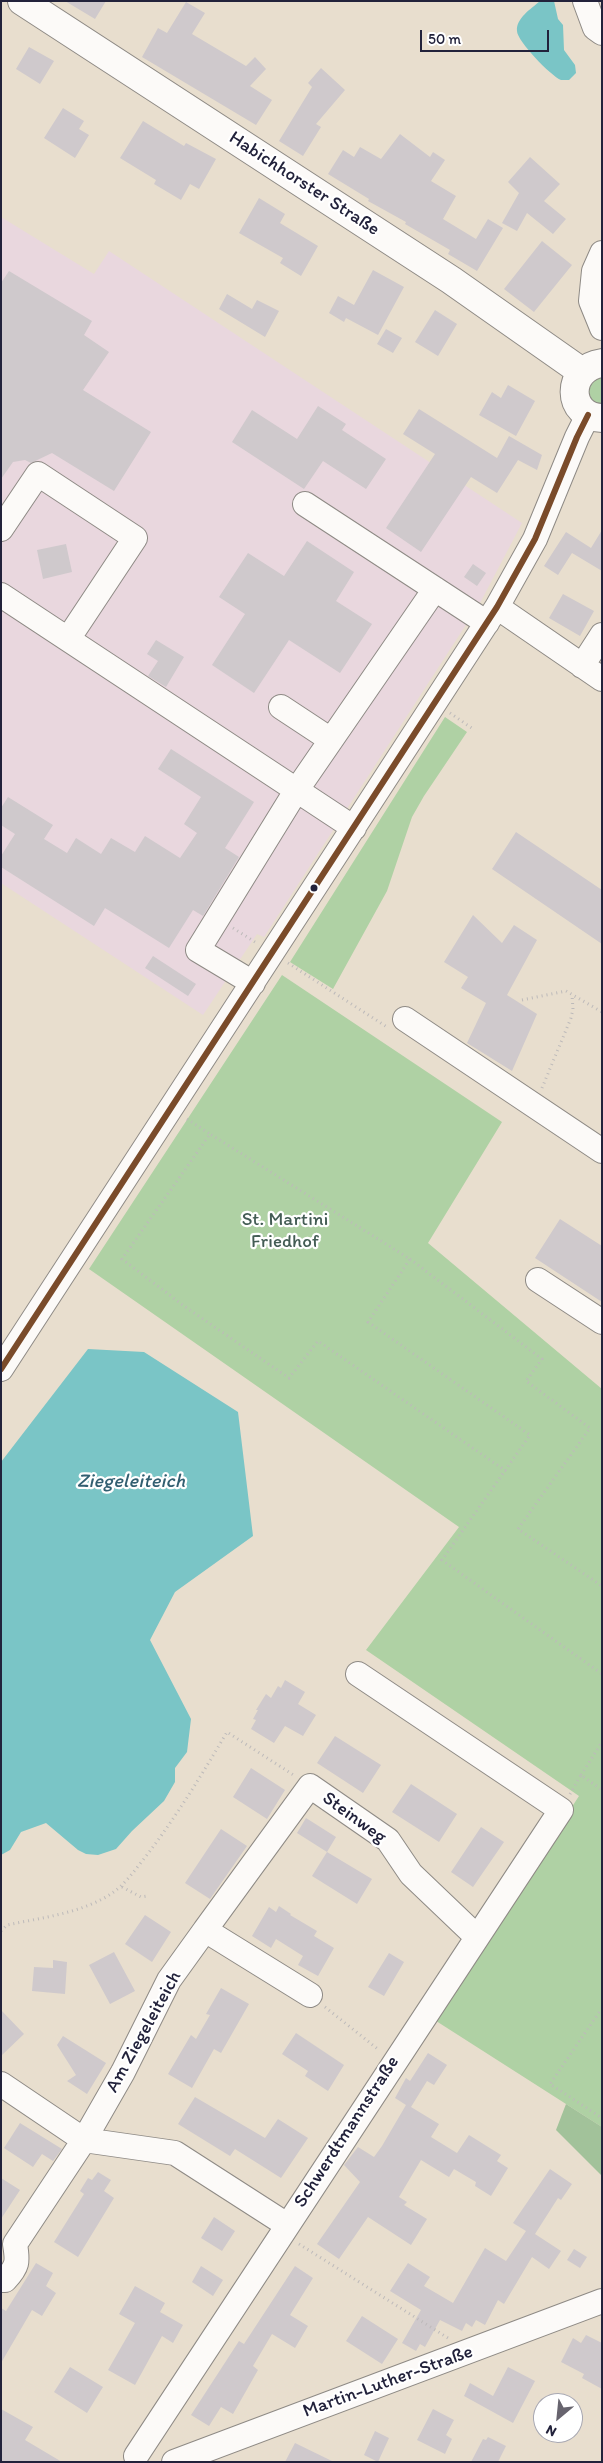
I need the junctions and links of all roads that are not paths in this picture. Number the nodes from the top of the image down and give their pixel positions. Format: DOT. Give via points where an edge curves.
graph roads {
  1 [pos="586,1"];
  2 [pos="34,4"];
  3 [pos="602,33"];
  4 [pos="602,253"];
  5 [pos="602,328"];
  6 [pos="592,368"];
  7 [pos="595,417"];
  8 [pos="304,504"];
  9 [pos="1,529"];
  10 [pos="435,589"];
  11 [pos="1,595"];
  12 [pos="492,615"];
  13 [pos="602,635"];
  14 [pos="68,639"];
  15 [pos="582,666"];
  16 [pos="602,680"];
  17 [pos="281,707"];
  18 [pos="331,740"];
  19 [pos="296,791"];
  20 [pos="354,828"];
  21 [pos="253,983"];
  22 [pos="405,1019"];
  23 [pos="602,1151"];
  24 [pos="538,1280"];
  25 [pos="602,1322"];
  26 [pos="1,1369"];
  27 [pos="358,1674"];
  28 [pos="205,1930"];
  29 [pos="477,1937"];
  30 [pos="310,1995"];
  31 [pos="1,2084"];
  32 [pos="84,2140"];
  33 [pos="284,2229"];
  34 [pos="8,2245"];
  35 [pos="1,2280"];
  36 [pos="602,2301"];
  37 [pos="134,2459"];
  38 [pos="193,2459"];
  39 [pos="165,2462"];
  1 -- 3 [label="street" via="595,28"];
  2 -- 6 [label="main road, Habichhorster Straße" via="450,280"];
  4 -- 5 [label="street" via="594,271 591,301"];
  6 -- 7 [label="main road, Habichhorster Straße" via="574,386 574,395 582,410"];
  7 -- 12 [label="street" via="576,436 535,539"];
  8 -- 10 [label="street"];
  9 -- 14 [label="street" via="38,474 135,538"];
  10 -- 12 [label="street"];
  10 -- 18 [label="street"];
  11 -- 14 [label="street"];
  12 -- 15 [label="street"];
  12 -- 20 [label="street"];
  13 -- 15 [label="street"];
  14 -- 19 [label="street"];
  15 -- 16 [label="street"];
  17 -- 18 [label="street"];
  18 -- 19 [label="street"];
  19 -- 20 [label="street"];
  19 -- 21 [label="street" via="198,950"];
  20 -- 21 [label="street"];
  21 -- 26 [label="street"];
  22 -- 23 [label="street"];
  24 -- 25 [label="street"];
  27 -- 29 [label="street, Schwerdtmannstraße" via="560,1810"];
  28 -- 29 [label="street, Steinweg" via="310,1786 388,1840 411,1874"];
  28 -- 30 [label="street"];
  28 -- 32 [label="street, Am Ziegeleiteich" via="169,1980 123,2072"];
  29 -- 33 [label="street, Schwerdtmannstraße"];
  31 -- 32 [label="street"];
  32 -- 33 [label="street" via="175,2153"];
  32 -- 34 [label="street, Am Ziegeleiteich"];
  33 -- 37 [label="street, Schwerdtmannstraße"];
  34 -- 35 [label="street, Am Ziegeleiteich" via="18,2261 13,2272"];
  36 -- 38 [label="street, Martin-Luther-Straße"];
  37 -- 39 [label="street"];
}
